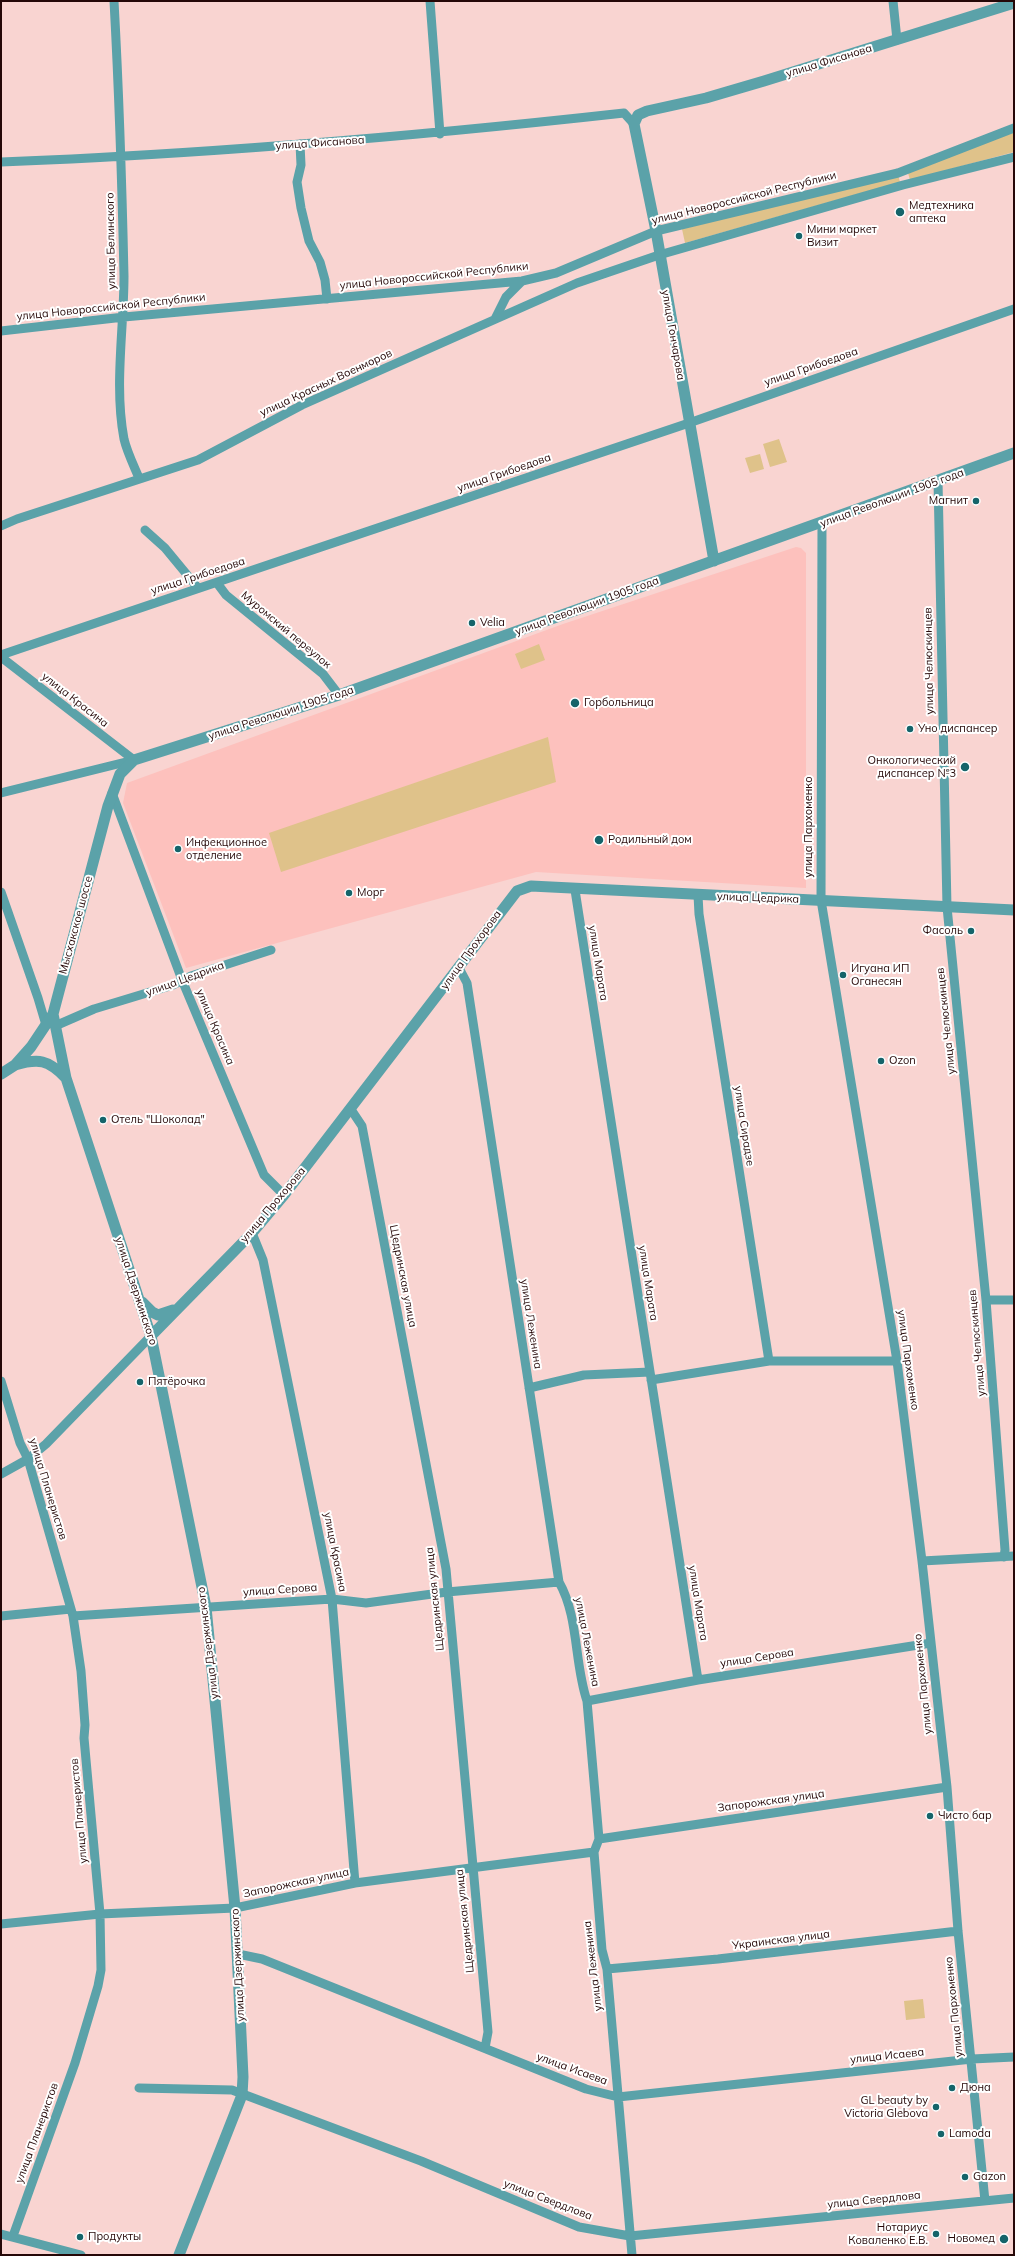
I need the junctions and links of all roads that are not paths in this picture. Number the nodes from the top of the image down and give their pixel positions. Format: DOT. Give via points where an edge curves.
graph roads {
  1 [pos="114,1"];
  2 [pos="430,1"];
  3 [pos="893,1"];
  4 [pos="1014,3"];
  5 [pos="896,40"];
  6 [pos="644,112"];
  7 [pos="624,114"];
  8 [pos="634,124"];
  9 [pos="1014,128"];
  10 [pos="440,134"];
  11 [pos="300,144"];
  12 [pos="122,157"];
  13 [pos="1014,157"];
  14 [pos="1,162"];
  15 [pos="656,231"];
  16 [pos="659,255"];
  17 [pos="522,281"];
  18 [pos="327,299"];
  19 [pos="1014,309"];
  20 [pos="124,317"];
  21 [pos="495,319"];
  22 [pos="1,331"];
  23 [pos="689,423"];
  24 [pos="1014,453"];
  25 [pos="138,478"];
  26 [pos="938,481"];
  27 [pos="822,523"];
  28 [pos="1,526"];
  29 [pos="145,530"];
  30 [pos="714,561"];
  31 [pos="217,583"];
  32 [pos="198,588"];
  33 [pos="1,656"];
  34 [pos="339,696"];
  35 [pos="113,745"];
  36 [pos="132,762"];
  37 [pos="104,769"];
  38 [pos="1,793"];
  39 [pos="112,793"];
  40 [pos="575,890"];
  41 [pos="1,892"];
  42 [pos="698,895"];
  43 [pos="821,900"];
  44 [pos="507,902"];
  45 [pos="947,907"];
  46 [pos="1014,910"];
  47 [pos="271,950"];
  48 [pos="459,968"];
  49 [pos="182,980"];
  50 [pos="53,1014"];
  51 [pos="50,1026"];
  52 [pos="15,1065"];
  53 [pos="1,1074"];
  54 [pos="66,1078"];
  55 [pos="350,1108"];
  56 [pos="284,1195"];
  57 [pos="252,1232"];
  58 [pos="139,1297"];
  59 [pos="986,1300"];
  60 [pos="1014,1300"];
  61 [pos="180,1306"];
  62 [pos="151,1336"];
  63 [pos="769,1361"];
  64 [pos="897,1361"];
  65 [pos="650,1376"];
  66 [pos="1,1381"];
  67 [pos="529,1388"];
  68 [pos="28,1459"];
  69 [pos="1,1474"];
  70 [pos="1014,1556"];
  71 [pos="1004,1557"];
  72 [pos="922,1561"];
  73 [pos="559,1582"];
  74 [pos="447,1592"];
  75 [pos="332,1599"];
  76 [pos="206,1607"];
  77 [pos="72,1612"];
  78 [pos="1,1616"];
  79 [pos="931,1643"];
  80 [pos="698,1680"];
  81 [pos="587,1701"];
  82 [pos="947,1787"];
  83 [pos="599,1839"];
  84 [pos="594,1852"];
  85 [pos="472,1869"];
  86 [pos="355,1883"];
  87 [pos="235,1908"];
  88 [pos="100,1914"];
  89 [pos="1,1924"];
  90 [pos="958,1931"];
  91 [pos="238,1954"];
  92 [pos="607,1969"];
  93 [pos="485,2048"];
  94 [pos="1014,2057"];
  95 [pos="972,2060"];
  96 [pos="139,2088"];
  97 [pos="242,2095"];
  98 [pos="618,2097"];
  99 [pos="1014,2198"];
  100 [pos="985,2201"];
  101 [pos="1,2234"];
  102 [pos="12,2236"];
  103 [pos="630,2236"];
  104 [pos="81,2255"];
  105 [pos="179,2255"];
  106 [pos="632,2255"];
  1 -- 12 [label="street, улица Белинского"];
  2 -- 10 [label="street"];
  3 -- 5 [label="street"];
  4 -- 5 [label="street, улица Фисанова"];
  5 -- 6 [label="street, улица Фисанова" via="706,98"];
  6 -- 7 [label="street, улица Фисанова"];
  6 -- 8 [label="street" via="635,119"];
  7 -- 8 [label="street"];
  7 -- 10 [label="street, улица Фисанова"];
  8 -- 15 [label="street, улица Гончарова"];
  9 -- 15 [label="street, улица Новороссийской Республики" via="898,173"];
  10 -- 11 [label="street, улица Фисанова"];
  11 -- 12 [label="street, улица Фисанова"];
  11 -- 18 [label="street" via="301,165 297,182 301,208 309,241 320,262"];
  12 -- 14 [label="street, улица Фисанова"];
  12 -- 20 [label="street, улица Белинского"];
  13 -- 16 [label="street" via="903,185"];
  15 -- 16 [label="street, улица Гончарова"];
  15 -- 17 [label="street, улица Новороссийской Республики" via="556,272"];
  16 -- 21 [label="street, улица Красных Военморов" via="577,283"];
  16 -- 23 [label="street, улица Гончарова"];
  17 -- 18 [label="street, улица Новороссийской Республики"];
  17 -- 21 [label="street" via="506,297"];
  18 -- 20 [label="street, улица Новороссийской Республики"];
  19 -- 23 [label="street, улица Грибоедова"];
  20 -- 22 [label="street, улица Новороссийской Республики"];
  20 -- 25 [label="street, улица Белинского" via="120,354 124,433"];
  21 -- 25 [label="street, улица Красных Военморов" via="302,405 198,460"];
  23 -- 30 [label="street, улица Гончарова"];
  23 -- 31 [label="street, улица Грибоедова"];
  24 -- 26 [label="street, улица Революции 1905 года"];
  25 -- 28 [label="street, улица Красных Военморов"];
  26 -- 27 [label="street, улица Революции 1905 года"];
  26 -- 45 [label="street, улица Челюскинцев"];
  27 -- 30 [label="street, улица Революции 1905 года"];
  27 -- 43 [label="street, улица Пархоменко"];
  29 -- 32 [label="street" via="165,548"];
  30 -- 34 [label="street, улица Революции 1905 года"];
  31 -- 32 [label="street, улица Грибоедова"];
  31 -- 34 [label="street, Муромский переулок" via="226,595 323,674"];
  32 -- 33 [label="street, улица Грибоедова"];
  33 -- 35 [label="street, улица Красина"];
  34 -- 36 [label="street, улица Революции 1905 года"];
  35 -- 36 [label="street, улица Красина"];
  35 -- 37 [label="street" via="116,757 112,765"];
  36 -- 37 [label="street, улица Революции 1905 года"];
  36 -- 39 [label="street, Мысхакское шоссе" via="120,774"];
  37 -- 38 [label="street, улица Революции 1905 года"];
  39 -- 49 [label="street, улица Красина"];
  39 -- 50 [label="street, Мысхакское шоссе"];
  40 -- 42 [label="street, улица Цедрика"];
  40 -- 44 [label="street, улица Цедрика" via="531,886 517,891"];
  40 -- 65 [label="street, улица Марата"];
  41 -- 51 [label="street, улица Дзержинского"];
  42 -- 43 [label="street, улица Цедрика"];
  42 -- 63 [label="street, улица Сирадзе" via="716,1028"];
  43 -- 45 [label="street, улица Цедрика"];
  43 -- 64 [label="street, улица Пархоменко"];
  44 -- 48 [label="street, улица Прохорова"];
  45 -- 46 [label="street, улица Цедрика"];
  45 -- 59 [label="street, улица Челюскинцев"];
  47 -- 49 [label="street, улица Цедрика"];
  48 -- 55 [label="street, улица Прохорова"];
  48 -- 67 [label="street, улица Леженина" via="467,983"];
  49 -- 51 [label="street, улица Цедрика"];
  49 -- 56 [label="street, улица Красина" via="264,1175"];
  50 -- 51 [label="street, улица Дзержинского"];
  51 -- 52 [label="street"];
  51 -- 54 [label="street, улица Дзержинского"];
  52 -- 53 [label="street"];
  52 -- 54 [label="street" via="30,1060 47,1062"];
  54 -- 58 [label="street, улица Дзержинского"];
  55 -- 56 [label="street, улица Прохорова"];
  55 -- 74 [label="street, Щедринская улица" via="362,1126 446,1569"];
  56 -- 57 [label="street, улица Прохорова"];
  57 -- 61 [label="street, улица Прохорова"];
  57 -- 75 [label="street, улица Красина" via="265,1268"];
  58 -- 61 [label="street" via="158,1315 165,1315"];
  58 -- 62 [label="street, улица Дзержинского"];
  59 -- 60 [label="street"];
  59 -- 71 [label="street, улица Челюскинцев"];
  61 -- 62 [label="street, улица Прохорова"];
  62 -- 68 [label="street, улица Прохорова" via="46,1444"];
  62 -- 76 [label="street, улица Дзержинского"];
  63 -- 64 [label="street"];
  63 -- 65 [label="street"];
  64 -- 72 [label="street, улица Пархоменко"];
  65 -- 67 [label="street" via="584,1375"];
  65 -- 80 [label="street, улица Марата"];
  66 -- 68 [label="street, улица Планеристов" via="20,1443"];
  67 -- 73 [label="street, улица Леженина"];
  68 -- 69 [label="street, улица Прохорова"];
  68 -- 77 [label="street, улица Планеристов"];
  70 -- 71 [label="street"];
  71 -- 72 [label="street"];
  72 -- 79 [label="street, улица Пархоменко"];
  73 -- 74 [label="street, улица Серова"];
  73 -- 81 [label="street, улица Леженина" via="568,1597"];
  74 -- 75 [label="street, улица Серова" via="366,1603"];
  74 -- 85 [label="street, Щедринская улица"];
  75 -- 76 [label="street, улица Серова"];
  75 -- 86 [label="street, улица Красина"];
  76 -- 77 [label="street, улица Серова"];
  76 -- 87 [label="street, улица Дзержинского"];
  77 -- 78 [label="street, улица Серова"];
  77 -- 88 [label="street, улица Планеристов" via="81,1671 84,1738"];
  79 -- 80 [label="street, улица Серова"];
  79 -- 82 [label="street, улица Пархоменко"];
  80 -- 81 [label="street, улица Серова"];
  81 -- 83 [label="street, улица Леженина"];
  82 -- 83 [label="street, Запорожская улица"];
  82 -- 90 [label="street, улица Пархоменко"];
  83 -- 84 [label="street, улица Леженина"];
  84 -- 85 [label="street, Запорожская улица"];
  84 -- 92 [label="street, улица Леженина" via="602,1950"];
  85 -- 86 [label="street, Запорожская улица"];
  85 -- 93 [label="street, Щедринская улица" via="488,2032"];
  86 -- 87 [label="street, Запорожская улица"];
  87 -- 88 [label="street, Запорожская улица"];
  87 -- 91 [label="street, улица Дзержинского"];
  88 -- 89 [label="street, Запорожская улица"];
  88 -- 102 [label="street, улица Планеристов" via="101,1970 98,1986 75,2063"];
  90 -- 92 [label="street, Украинская улица" via="718,1959"];
  90 -- 95 [label="street, улица Пархоменко"];
  91 -- 93 [label="street, улица Исаева" via="262,1959"];
  91 -- 97 [label="street, улица Дзержинского"];
  92 -- 98 [label="street, улица Леженина"];
  93 -- 98 [label="street, улица Исаева" via="586,2089"];
  94 -- 95 [label="street, улица Исаева"];
  95 -- 98 [label="street, улица Исаева"];
  95 -- 100 [label="street, улица Пархоменко"];
  96 -- 97 [label="street, улица Свердлова" via="232,2090"];
  97 -- 103 [label="street, улица Свердлова" via="421,2161 579,2227"];
  97 -- 105 [label="street, улица Дзержинского"];
  98 -- 103 [label="street, улица Леженина"];
  99 -- 100 [label="street, улица Свердлова"];
  100 -- 103 [label="street, улица Свердлова"];
  101 -- 102 [label="street"];
  102 -- 104 [label="street"];
  103 -- 106 [label="street, улица Леженина"];
}
